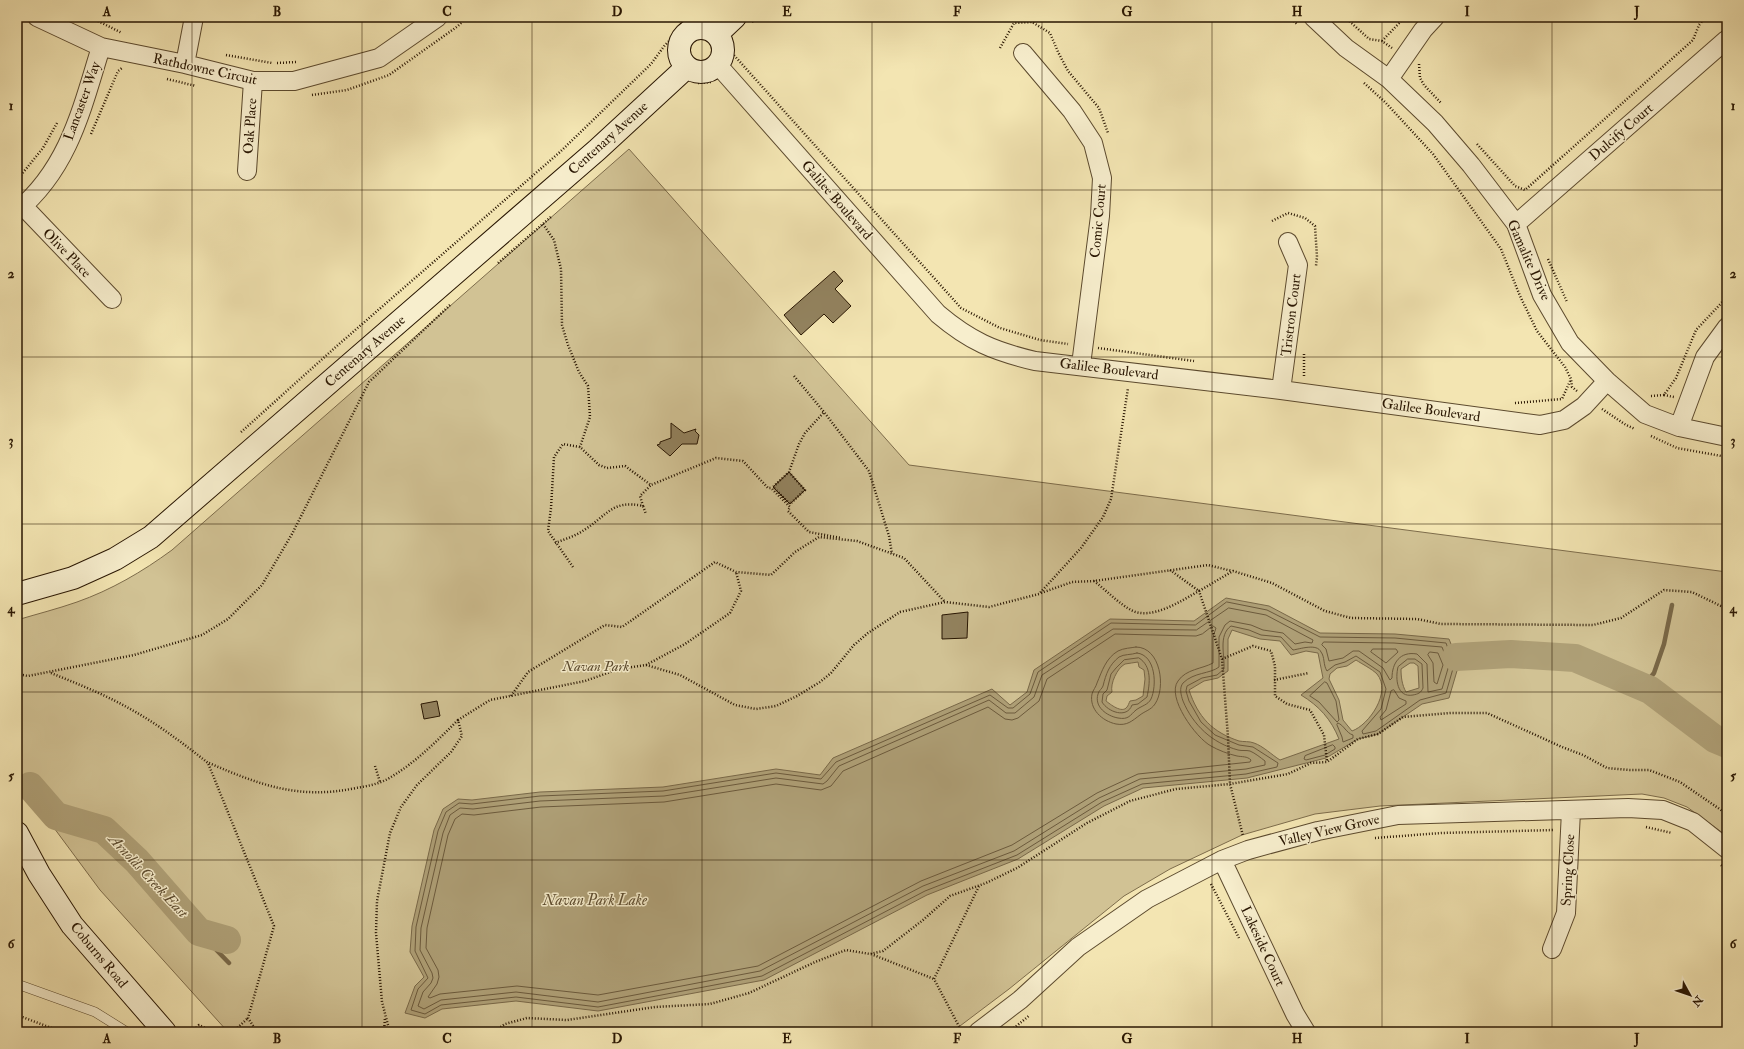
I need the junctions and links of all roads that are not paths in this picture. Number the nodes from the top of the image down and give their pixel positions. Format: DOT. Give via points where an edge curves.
graph roads {
  1 [pos="37,17"];
  2 [pos="194,17"];
  3 [pos="438,17"];
  4 [pos="735,17"];
  5 [pos="1435,17"];
  6 [pos="1307,22"];
  7 [pos="716,34"];
  8 [pos="1726,40"];
  9 [pos="101,47"];
  10 [pos="1023,53"];
  11 [pos="725,58"];
  12 [pos="185,64"];
  13 [pos="686,66"];
  14 [pos="1389,79"];
  15 [pos="253,81"];
  16 [pos="247,171"];
  17 [pos="20,208"];
  18 [pos="1516,224"];
  19 [pos="1288,242"];
  20 [pos="112,299"];
  21 [pos="1727,327"];
  22 [pos="1081,365"];
  23 [pos="1607,381"];
  24 [pos="1283,382"];
  25 [pos="1679,427"];
  26 [pos="1727,437"];
  27 [pos="17,594"];
  28 [pos="1571,820"];
  29 [pos="17,833"];
  30 [pos="17,850"];
  31 [pos="1721,854"];
  32 [pos="1222,860"];
  33 [pos="39,874"];
  34 [pos="1552,949"];
  35 [pos="17,984"];
  36 [pos="983,1031"];
  37 [pos="127,1032"];
  38 [pos="165,1032"];
  39 [pos="1306,1032"];
  1 -- 9 [label="street, Rathdowne Circuit"];
  2 -- 12 [label="street"];
  3 -- 15 [label="street, Rathdowne Circuit" via="379,58 294,81"];
  4 -- 7 [label="street"];
  5 -- 14 [label="street" via="1412,58"];
  6 -- 14 [label="street, Gamalite Drive"];
  7 -- 11 [label="street" via="723,45"];
  7 -- 13 [label="street" via="704,28 690,30 684,35 680,40 679,55"];
  8 -- 18 [label="street, Dulcify Court"];
  9 -- 12 [label="street, Rathdowne Circuit"];
  9 -- 17 [label="street, Lancaster Way" via="76,128 51,175"];
  10 -- 22 [label="street, Comic Court" via="1072,111 1093,143 1102,178 1100,216"];
  11 -- 13 [label="street" via="712,69 699,72"];
  11 -- 22 [label="street, Galilee Boulevard" via="938,314 957,331 1005,354 1035,361"];
  12 -- 15 [label="street, Rathdowne Circuit"];
  13 -- 27 [label="street, Centenary Avenue" via="597,150 151,537 115,559 73,578"];
  14 -- 18 [label="street, Gamalite Drive" via="1435,123"];
  15 -- 16 [label="street, Oak Place"];
  17 -- 20 [label="street, Olive Place"];
  18 -- 23 [label="street, Gamalite Drive" via="1542,295 1570,343"];
  19 -- 24 [label="street, Tristron Court" via="1298,265"];
  21 -- 25 [label="street" via="1705,357"];
  22 -- 24 [label="street, Galilee Boulevard"];
  23 -- 24 [label="street, Galilee Boulevard" via="1594,408 1584,406 1564,420 1540,425"];
  23 -- 25 [label="street, Gamalite Drive" via="1646,414"];
  25 -- 26 [label="street, Gamalite Drive"];
  28 -- 31 [label="street, Valley View Grove" via="1628,808 1663,810 1693,822"];
  28 -- 32 [label="street, Valley View Grove" via="1398,816 1318,831 1248,850"];
  28 -- 34 [label="street, Spring Close" via="1566,913"];
  29 -- 33 [label="street, Coburns Road"];
  30 -- 33 [label="street, Coburns Road"];
  32 -- 36 [label="street, Valley View Grove" via="1147,899 1078,947"];
  32 -- 39 [label="street, Lakeside Court"];
  33 -- 38 [label="street, Coburns Road" via="72,924"];
  35 -- 37 [label="lane" via="95,1012"];
}
